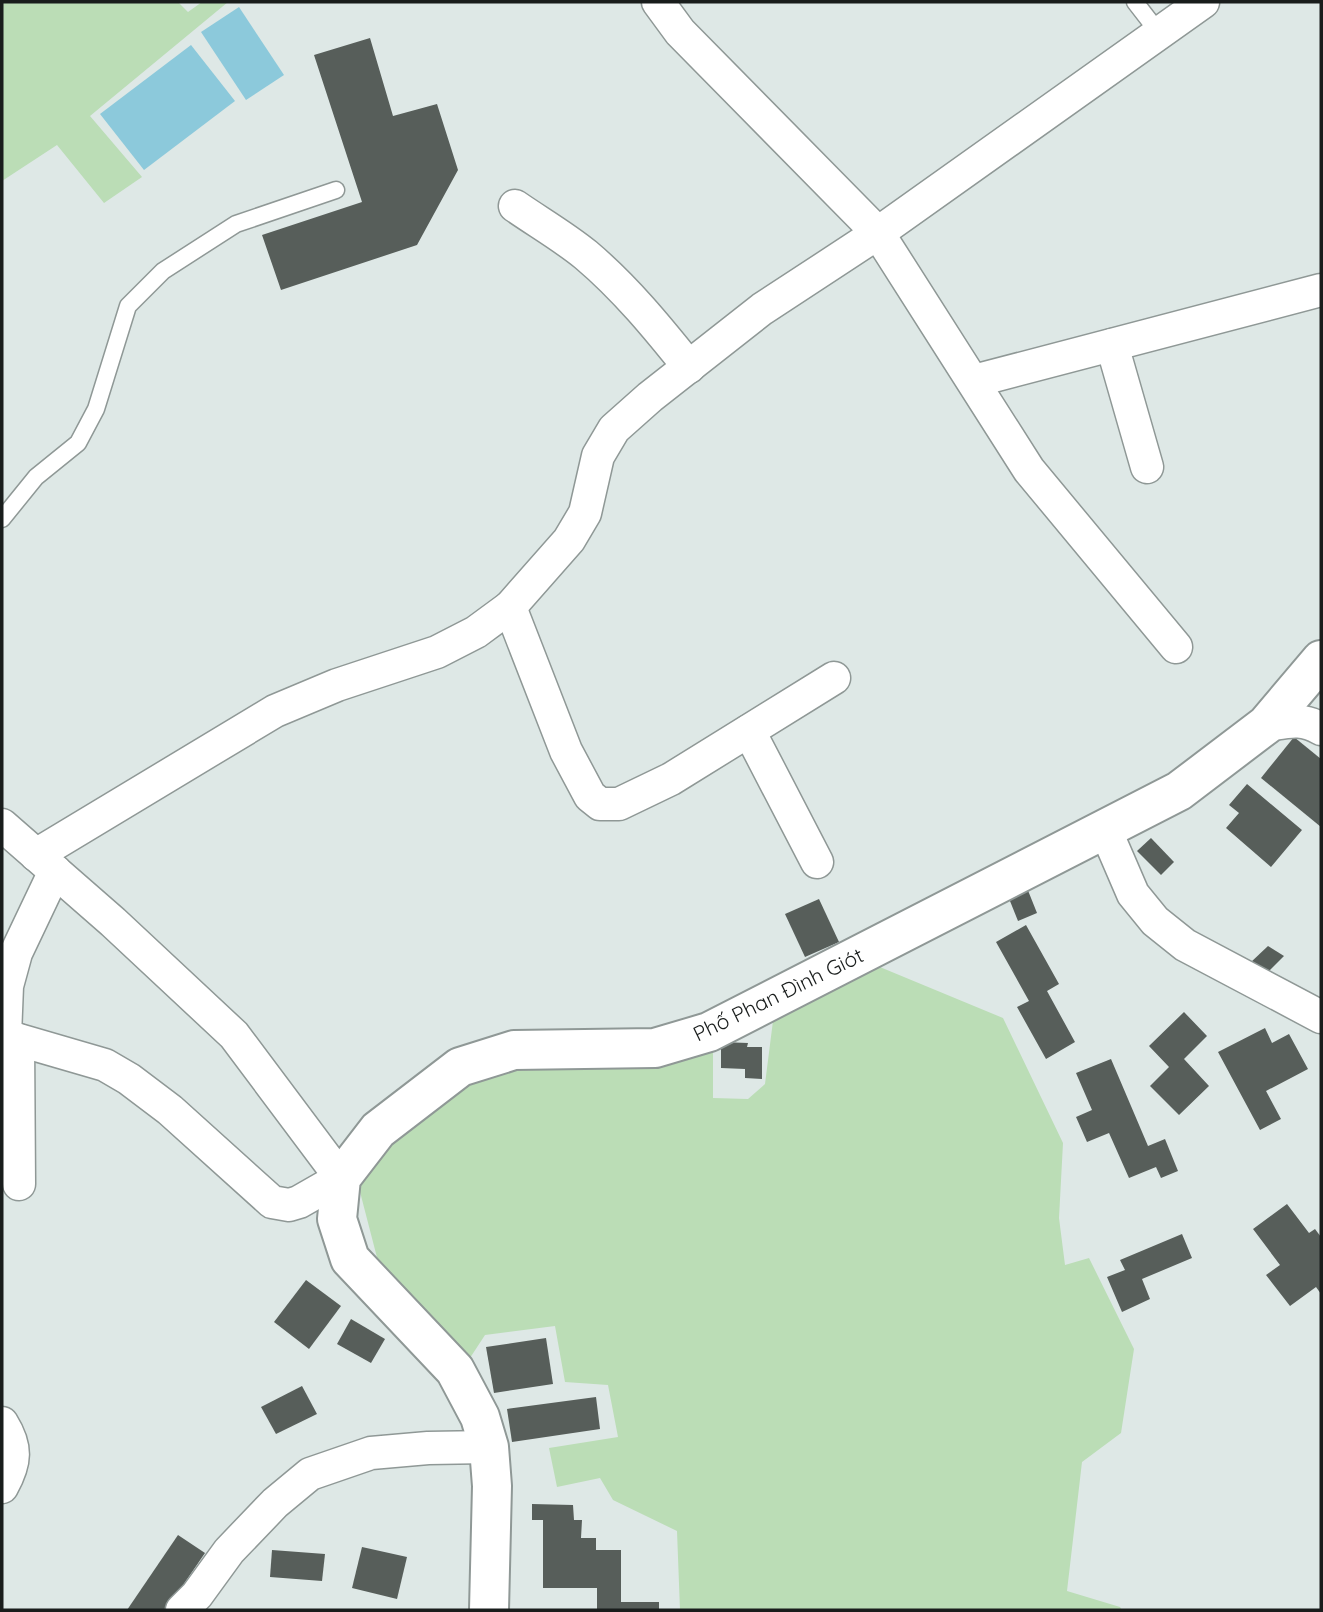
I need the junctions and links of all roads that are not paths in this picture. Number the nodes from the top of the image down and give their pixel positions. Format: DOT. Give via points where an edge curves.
graph roads {
  1 [pos="658,2"];
  2 [pos="1135,2"];
  3 [pos="1203,2"];
  4 [pos="1158,33"];
  5 [pos="336,190"];
  6 [pos="515,206"];
  7 [pos="878,233"];
  8 [pos="1321,290"];
  9 [pos="1112,345"];
  10 [pos="689,367"];
  11 [pos="974,381"];
  12 [pos="1147,467"];
  13 [pos="2,519"];
  14 [pos="510,607"];
  15 [pos="1176,647"];
  16 [pos="1321,660"];
  17 [pos="834,678"];
  18 [pos="1266,725"];
  19 [pos="1321,729"];
  20 [pos="749,731"];
  21 [pos="2,825"];
  22 [pos="1105,829"];
  23 [pos="817,862"];
  24 [pos="46,863"];
  25 [pos="1321,1017"];
  26 [pos="8,1037"];
  27 [pos="341,1178"];
  28 [pos="19,1184"];
  29 [pos="2,1423"];
  30 [pos="489,1447"];
  31 [pos="2,1487"];
  32 [pos="182,1610"];
  33 [pos="489,1610"];
  1 -- 7 [label="street" via="680,32"];
  2 -- 4 [label="lane"];
  3 -- 4 [label="street"];
  4 -- 7 [label="street"];
  5 -- 13 [label="lane" via="236,224 163,271 128,306 96,409 78,443 37,477"];
  6 -- 10 [label="street" via="611,277"];
  7 -- 10 [label="street" via="762,309"];
  7 -- 11 [label="street"];
  8 -- 9 [label="street"];
  9 -- 11 [label="street"];
  9 -- 12 [label="street"];
  10 -- 14 [label="street" via="614,429 598,456 585,513 569,541"];
  11 -- 15 [label="street" via="1029,470"];
  14 -- 20 [label="street" via="566,751 590,796 600,804 635,798"];
  14 -- 24 [label="street" via="437,652 275,710"];
  16 -- 18 [label="street, Phố Phan Đình Giót"];
  17 -- 20 [label="street"];
  18 -- 19 [label="street" via="1299,720"];
  18 -- 22 [label="street, Phố Phan Đình Giót" via="1179,791"];
  20 -- 23 [label="street"];
  21 -- 24 [label="street"];
  22 -- 25 [label="street" via="1133,894 1154,921 1185,944"];
  22 -- 27 [label="street, Phố Phan Đình Giót" via="709,1032 655,1048 514,1050 460,1067 378,1130"];
  24 -- 26 [label="street" via="7,986"];
  24 -- 27 [label="street" via="234,1035"];
  26 -- 27 [label="street" via="106,1065 129,1079 272,1202 299,1202"];
  26 -- 28 [label="street"];
  27 -- 30 [label="street" via="337,1219 350,1259 456,1370 480,1417"];
  29 -- 31 [label="street" via="13,1441 13,1459"];
  30 -- 32 [label="street" via="371,1453 310,1474 229,1551"];
  30 -- 33 [label="street"];
}
